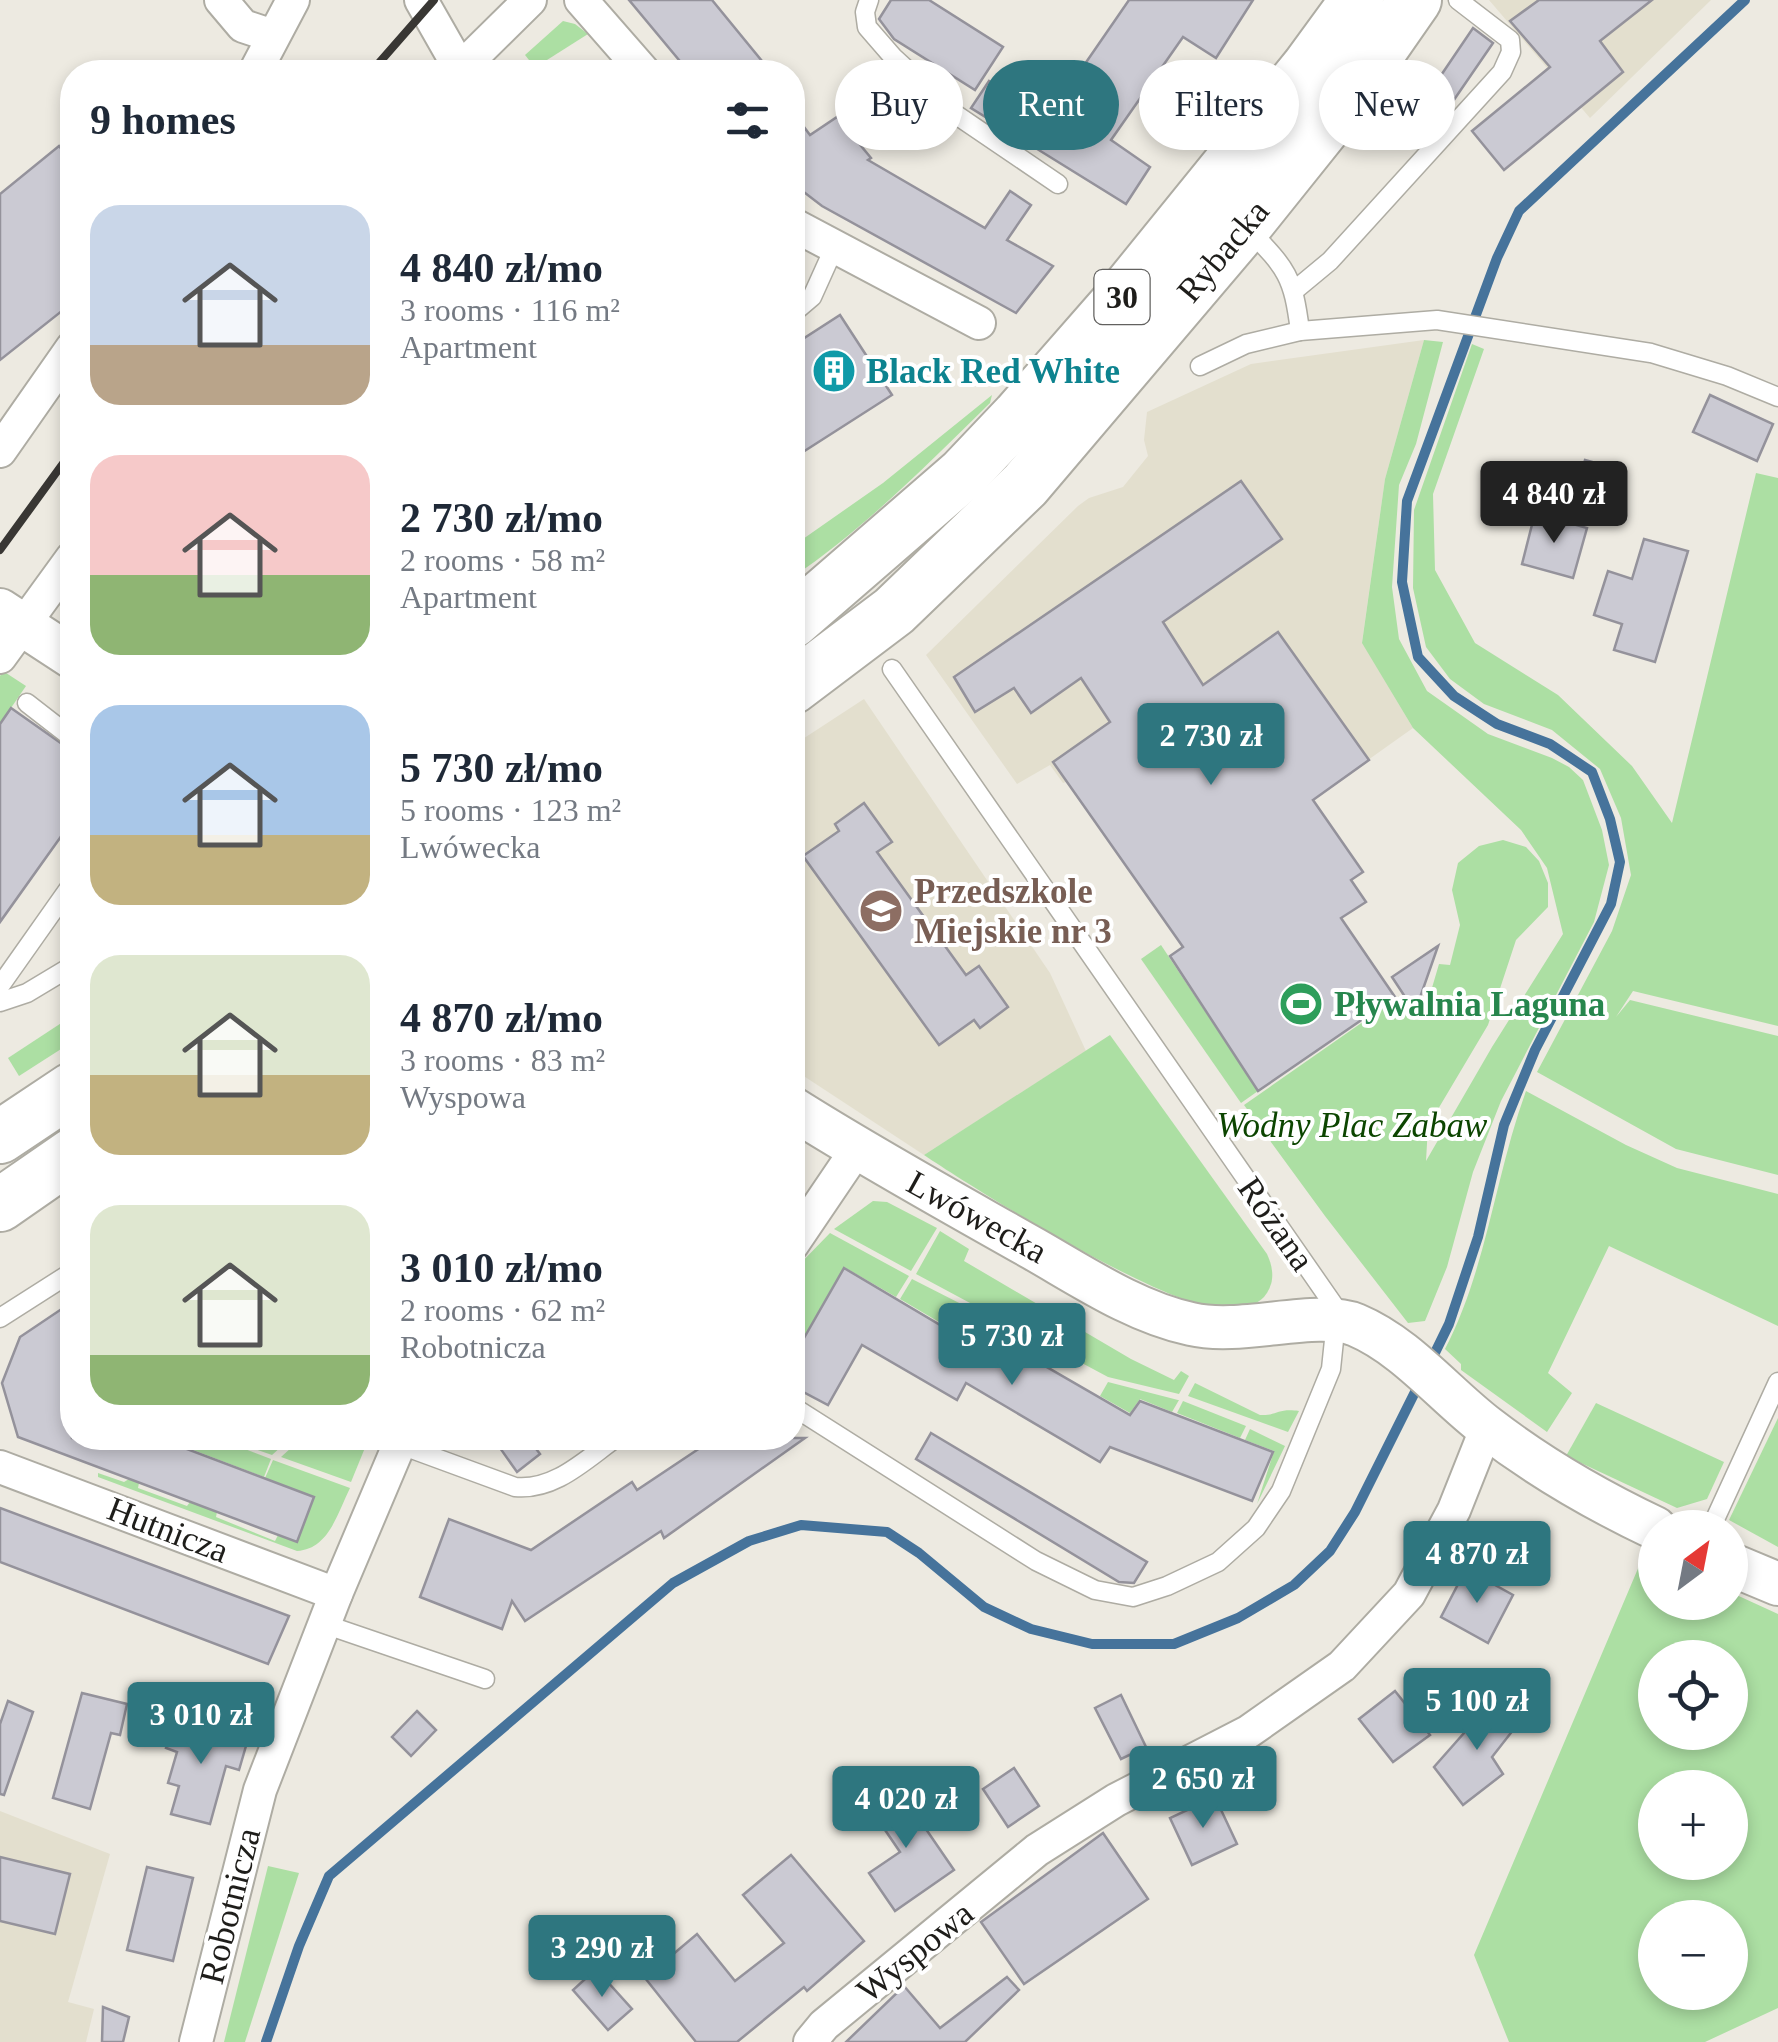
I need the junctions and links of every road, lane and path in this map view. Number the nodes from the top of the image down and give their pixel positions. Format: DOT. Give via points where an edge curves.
graph roads {
  1 [pos="220,0"];
  2 [pos="292,0"];
  3 [pos="421,0"];
  4 [pos="530,0"];
  5 [pos="581,0"];
  6 [pos="869,0"];
  7 [pos="1357,0"];
  8 [pos="1415,0"];
  9 [pos="1458,0"];
  10 [pos="274,36"];
  11 [pos="262,60"];
  12 [pos="454,60"];
  13 [pos="471,60"];
  14 [pos="634,60"];
  15 [pos="1058,184"];
  16 [pos="1245,226"];
  17 [pos="805,231"];
  18 [pos="835,246"];
  19 [pos="1295,290"];
  20 [pos="805,303"];
  21 [pos="979,324"];
  22 [pos="1300,331"];
  23 [pos="60,365"];
  24 [pos="1200,366"];
  25 [pos="1778,397"];
  26 [pos="0,451"];
  27 [pos="60,572"];
  28 [pos="805,611"];
  29 [pos="8,631"];
  30 [pos="60,652"];
  31 [pos="892,670"];
  32 [pos="805,678"];
  33 [pos="27,704"];
  34 [pos="60,729"];
  35 [pos="60,901"];
  36 [pos="60,973"];
  37 [pos="0,986"];
  38 [pos="0,1002"];
  39 [pos="60,1097"];
  40 [pos="805,1116"];
  41 [pos="0,1137"];
  42 [pos="857,1149"];
  43 [pos="60,1163"];
  44 [pos="0,1205"];
  45 [pos="805,1226"];
  46 [pos="60,1280"];
  47 [pos="0,1318"];
  48 [pos="1340,1321"];
  49 [pos="1778,1382"];
  50 [pos="805,1414"];
  51 [pos="1487,1427"];
  52 [pos="396,1450"];
  53 [pos="422,1450"];
  54 [pos="599,1450"];
  55 [pos="0,1467"];
  56 [pos="1719,1510"];
  57 [pos="1638,1519"];
  58 [pos="1748,1572"];
  59 [pos="1778,1584"];
  60 [pos="330,1609"];
  61 [pos="486,1680"];
  62 [pos="196,2042"];
  63 [pos="810,2042"];
  1 -- 10 [label="street" via="243,26"];
  2 -- 10 [label="street"];
  3 -- 12 [label="street"];
  4 -- 13 [label="street"];
  5 -- 14 [label="street"];
  6 -- 15 [label="lane" via="867,27 893,57 955,114"];
  7 -- 28 [label="main road, Rybacka / 30" via="1018,416 936,499"];
  8 -- 16 [label="main road, Rybacka / 30"];
  9 -- 19 [label="lane" via="1510,40 1502,72 1330,262"];
  10 -- 11 [label="street"];
  16 -- 19 [label="lane" via="1286,270"];
  16 -- 32 [label="main road, Rybacka / 30" via="1025,485 894,611"];
  17 -- 18 [label="street"];
  18 -- 20 [label="lane"];
  18 -- 21 [label="street"];
  19 -- 22 [label="lane"];
  22 -- 24 [label="lane" via="1246,344"];
  22 -- 25 [label="lane" via="1437,320 1651,352"];
  23 -- 26 [label="street"];
  27 -- 29 [label="street"];
  29 -- 30 [label="street"];
  31 -- 48 [label="lane, Różana"];
  33 -- 34 [label="lane"];
  35 -- 37 [label="lane"];
  36 -- 38 [label="lane"];
  39 -- 41 [label="main road"];
  40 -- 42 [label="street, Lwówecka"];
  42 -- 45 [label="street"];
  42 -- 48 [label="street, Lwówecka" via="1164,1316 1214,1328"];
  43 -- 44 [label="main road"];
  46 -- 47 [label="lane"];
  48 -- 50 [label="lane" via="1331,1369 1281,1490 1256,1528 1218,1562 1133,1597 1095,1590 1036,1561"];
  48 -- 51 [label="street, Różana" via="1394,1347"];
  49 -- 56 [label="lane"];
  51 -- 57 [label="street, Różana"];
  51 -- 63 [label="street, Wyspowa" via="1454,1510 1409,1594 1342,1666 1248,1732 1116,1800 1037,1850"];
  52 -- 60 [label="street, Robotnicza"];
  53 -- 54 [label="lane" via="530,1489 555,1481"];
  55 -- 60 [label="street, Hutnicza"];
  58 -- 59 [label="street"];
  60 -- 61 [label="lane"];
  60 -- 62 [label="street, Robotnicza" via="260,1790"];
}
